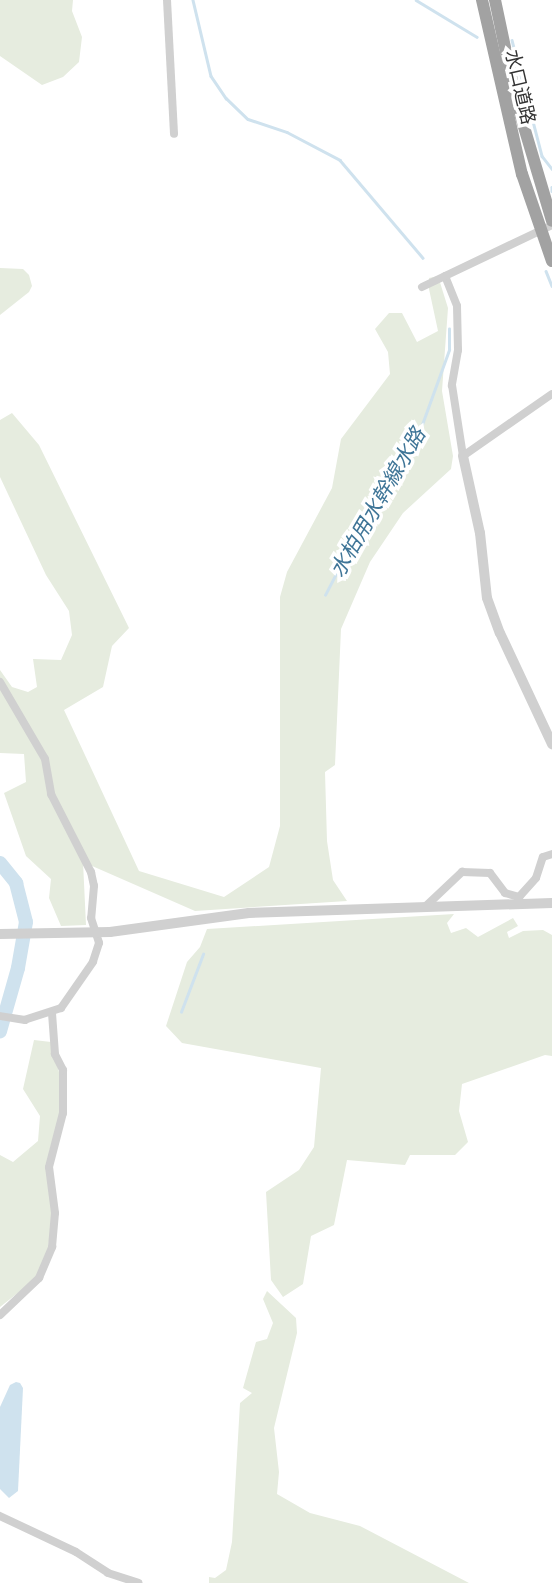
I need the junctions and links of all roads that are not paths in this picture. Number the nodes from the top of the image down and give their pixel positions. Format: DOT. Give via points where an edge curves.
graph roads {
  1 [pos="167,0"];
  2 [pos="482,0"];
  3 [pos="495,0"];
  4 [pos="174,134"];
  5 [pos="548,226"];
  6 [pos="552,261"];
  7 [pos="445,276"];
  8 [pos="422,286"];
  9 [pos="552,394"];
  10 [pos="463,456"];
  11 [pos="0,682"];
  12 [pos="552,744"];
  13 [pos="552,853"];
  14 [pos="520,901"];
  15 [pos="552,903"];
  16 [pos="426,906"];
  17 [pos="95,933"];
  18 [pos="5,934"];
  19 [pos="52,1013"];
  20 [pos="0,1016"];
  21 [pos="0,1315"];
  22 [pos="0,1516"];
  23 [pos="138,1583"];
  1 -- 4 [label="street"];
  2 -- 5 [label="highway, 水口道路" via="522,174"];
  3 -- 5 [label="highway, 水口道路"];
  5 -- 6 [label="highway, 水口道路"];
  5 -- 7 [label="street"];
  7 -- 8 [label="street"];
  7 -- 10 [label="street" via="457,306 458,350 452,385"];
  9 -- 10 [label="street"];
  10 -- 12 [label="street" via="480,533 487,598"];
  11 -- 17 [label="street" via="46,759 51,794 91,872"];
  13 -- 14 [label="street" via="543,857 536,878"];
  14 -- 15 [label="street"];
  14 -- 16 [label="street"];
  14 -- 16 [label="street" via="505,893 490,873 462,872"];
  16 -- 17 [label="street" via="249,913"];
  17 -- 18 [label="street"];
  17 -- 19 [label="street" via="99,950 93,962 68,1002"];
  19 -- 20 [label="street" via="15,1020"];
  19 -- 21 [label="street" via="55,1054 63,1070 63,1113 49,1167 55,1213 52,1247 39,1278"];
  22 -- 23 [label="street" via="76,1552 108,1573"];
}
